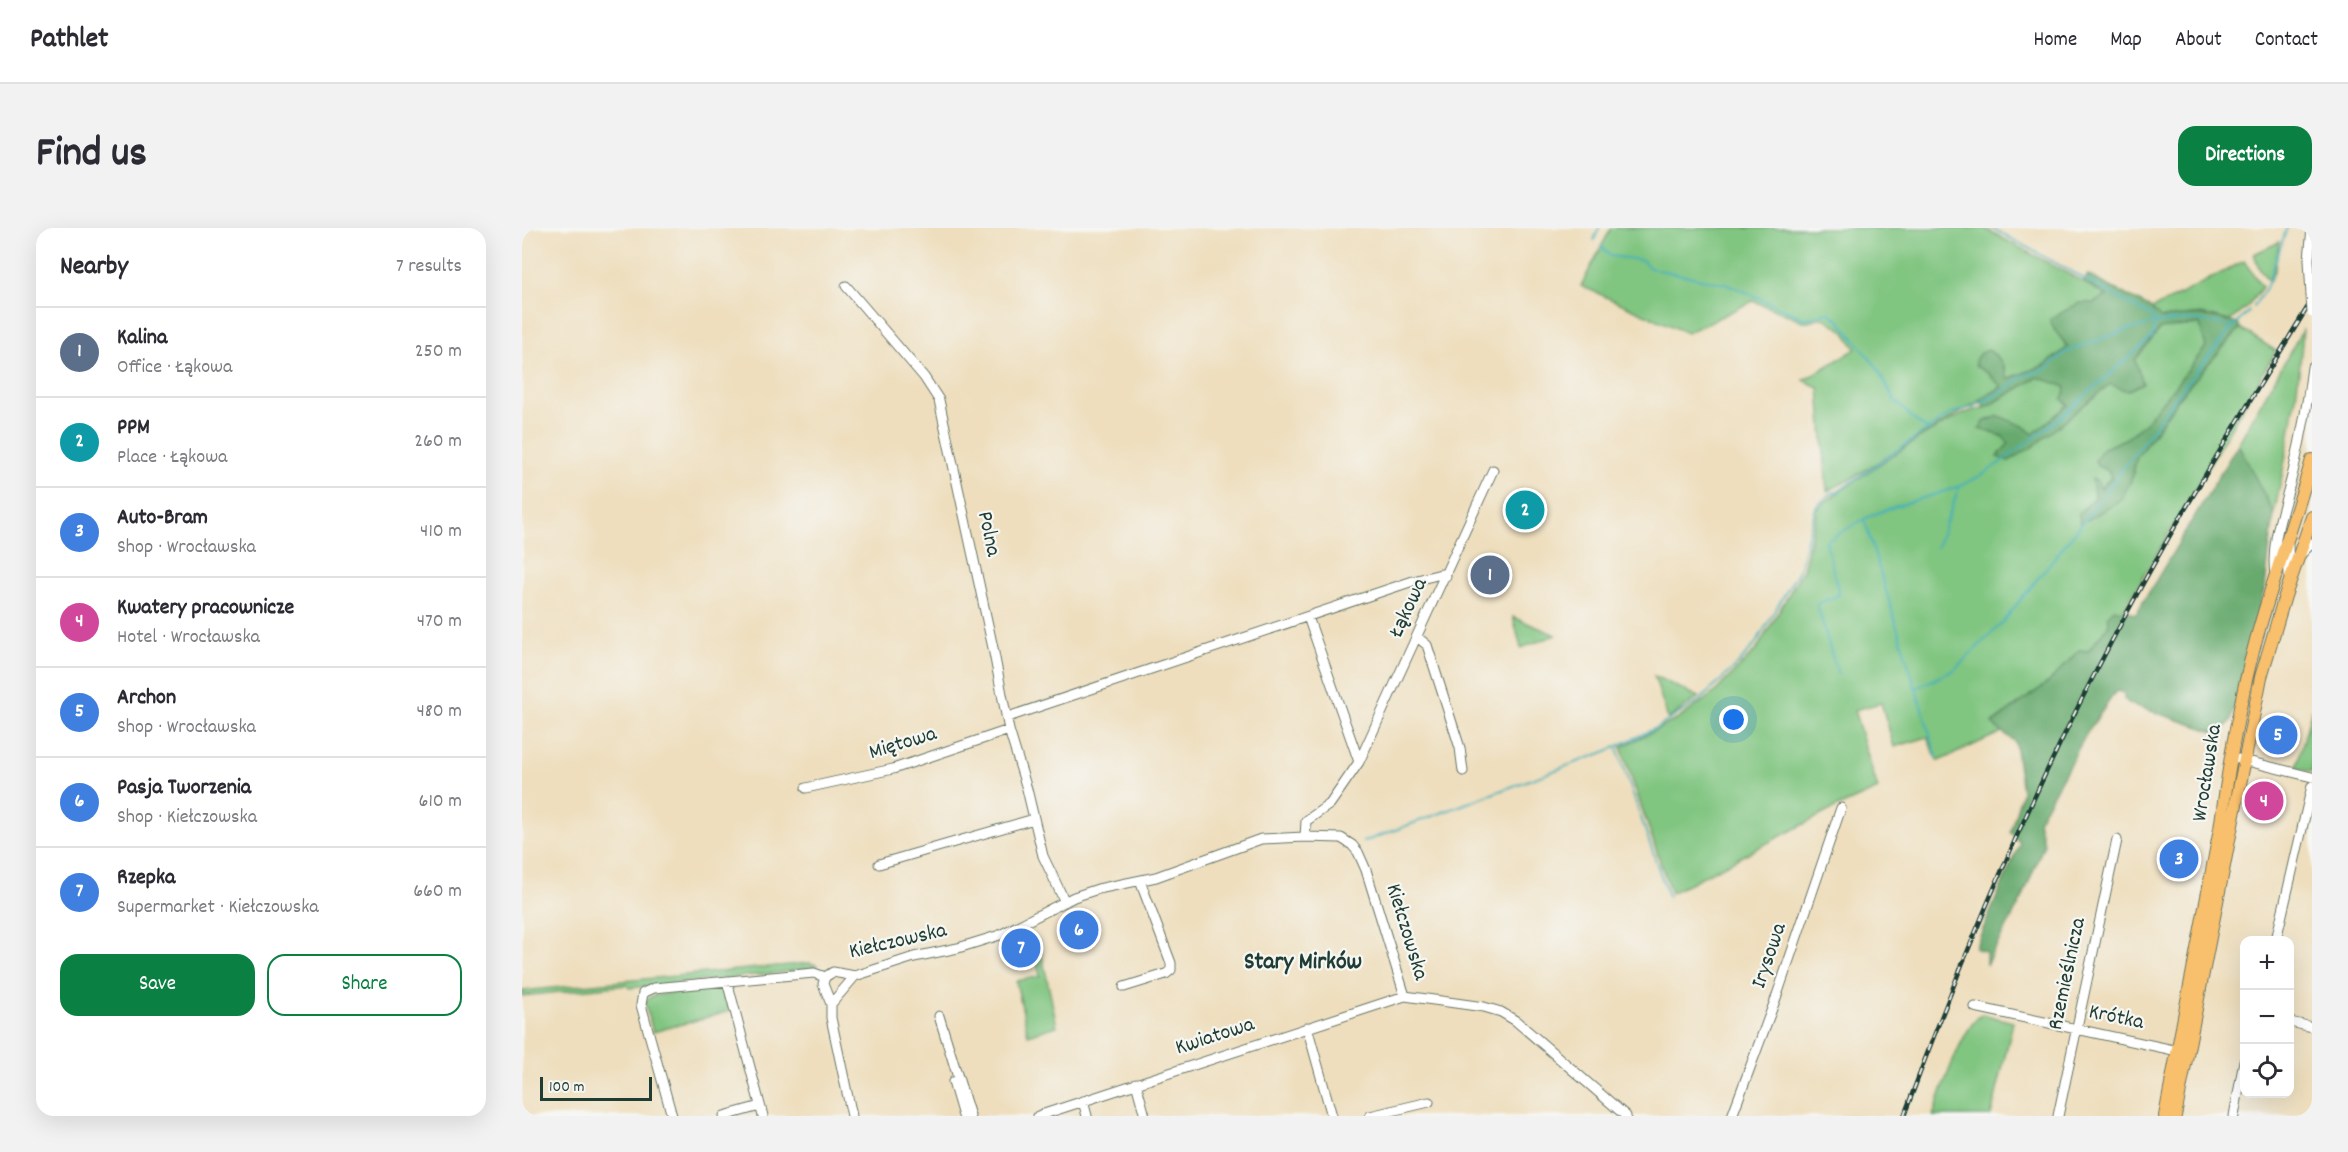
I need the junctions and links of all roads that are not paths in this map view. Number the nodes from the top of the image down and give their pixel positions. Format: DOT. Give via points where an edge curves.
graph roads {
  1 [pos="2312,228"];
  2 [pos="846,286"];
  3 [pos="2311,295"];
  4 [pos="2312,313"];
  5 [pos="2312,367"];
  6 [pos="2312,460"];
  7 [pos="1493,470"];
  8 [pos="2282,514"];
  9 [pos="2312,517"];
  10 [pos="2287,543"];
  11 [pos="2307,543"];
  12 [pos="1446,576"];
  13 [pos="2275,578"];
  14 [pos="2287,589"];
  15 [pos="1308,617"];
  16 [pos="1417,637"];
  17 [pos="1008,717"];
  18 [pos="1009,730"];
  19 [pos="2230,758"];
  20 [pos="2244,760"];
  21 [pos="1359,762"];
  22 [pos="1463,771"];
  23 [pos="2312,777"];
  24 [pos="2312,786"];
  25 [pos="806,789"];
  26 [pos="1841,808"];
  27 [pos="1034,819"];
  28 [pos="1305,837"];
  29 [pos="2117,840"];
  30 [pos="879,864"];
  31 [pos="1140,881"];
  32 [pos="1065,902"];
  33 [pos="2277,936"];
  34 [pos="829,974"];
  35 [pos="855,976"];
  36 [pos="727,981"];
  37 [pos="1124,987"];
  38 [pos="1405,996"];
  39 [pos="831,1004"];
  40 [pos="1975,1007"];
  41 [pos="939,1016"];
  42 [pos="2294,1023"];
  43 [pos="1307,1027"];
  44 [pos="2312,1027"];
  45 [pos="2076,1030"];
  46 [pos="2178,1052"];
  47 [pos="953,1082"];
  48 [pos="1136,1083"];
  49 [pos="2240,1083"];
  50 [pos="1083,1101"];
  51 [pos="1429,1102"];
  52 [pos="760,1106"];
  53 [pos="672,1116"];
  54 [pos="724,1116"];
  55 [pos="763,1116"];
  56 [pos="852,1116"];
  57 [pos="963,1116"];
  58 [pos="970,1116"];
  59 [pos="1038,1116"];
  60 [pos="1088,1116"];
  61 [pos="1145,1116"];
  62 [pos="1332,1116"];
  63 [pos="1370,1116"];
  64 [pos="1626,1116"];
  65 [pos="1732,1116"];
  66 [pos="2058,1116"];
  67 [pos="2165,1116"];
  68 [pos="2175,1116"];
  69 [pos="2234,1116"];
  1 -- 3 [label="street"];
  2 -- 17 [label="street, Polna" via="939,400"];
  3 -- 4 [label="street, bridge"];
  5 -- 8 [label="street"];
  6 -- 10 [label="main road"];
  7 -- 12 [label="street, Łąkowa"];
  8 -- 10 [label="street"];
  8 -- 13 [label="street" via="2273,560"];
  9 -- 11 [label="main road, Wrocławska"];
  10 -- 11 [label="street"];
  10 -- 13 [label="main road, Wrocławska"];
  10 -- 14 [label="street, Wrocławska"];
  11 -- 14 [label="main road, Wrocławska"];
  12 -- 15 [label="street" via="1434,575"];
  12 -- 16 [label="street, Łąkowa"];
  13 -- 19 [label="main road, Wrocławska" via="2253,652"];
  14 -- 20 [label="main road, Wrocławska" via="2261,676"];
  15 -- 17 [label="street"];
  15 -- 21 [label="street"];
  16 -- 21 [label="street, Łąkowa"];
  16 -- 22 [label="street" via="1427,645 1460,748"];
  17 -- 18 [label="street, Polna"];
  18 -- 25 [label="street, Miętowa" via="893,769"];
  18 -- 27 [label="street, Polna"];
  19 -- 20 [label="street"];
  19 -- 46 [label="main road, Wrocławska"];
  20 -- 23 [label="street"];
  20 -- 68 [label="main road, Wrocławska"];
  21 -- 28 [label="street, Łąkowa" via="1330,804 1308,818"];
  24 -- 33 [label="street"];
  26 -- 65 [label="street, Irysowa"];
  27 -- 30 [label="street"];
  27 -- 32 [label="street, Polna" via="1043,856"];
  28 -- 31 [label="street, Kiełczowska" via="1252,841"];
  28 -- 38 [label="street, Kiełczowska" via="1341,838 1358,852"];
  29 -- 45 [label="street, Rzemieślnicza"];
  31 -- 32 [label="street, Kiełczowska" via="1098,889"];
  31 -- 37 [label="street" via="1171,970"];
  32 -- 35 [label="street, Kiełczowska" via="1000,935"];
  34 -- 35 [label="street, Kiełczowska"];
  34 -- 36 [label="street, Kiełczowska"];
  34 -- 39 [label="street" via="824,984"];
  35 -- 39 [label="street"];
  36 -- 52 [label="street"];
  36 -- 53 [label="street, Kiełczowska" via="654,988 643,993 641,1005"];
  38 -- 43 [label="street, Kwiatowa"];
  38 -- 64 [label="street, Kiełczowska" via="1484,1007 1506,1014"];
  39 -- 56 [label="street"];
  40 -- 45 [label="street, Krótka"];
  41 -- 58 [label="street"];
  42 -- 44 [label="street"];
  43 -- 48 [label="street, Kwiatowa"];
  43 -- 62 [label="street"];
  45 -- 46 [label="street, Krótka"];
  45 -- 66 [label="street, Rzemieślnicza"];
  46 -- 67 [label="main road, Wrocławska"];
  47 -- 57 [label="street"];
  48 -- 50 [label="street, Kwiatowa"];
  48 -- 61 [label="street"];
  49 -- 69 [label="street"];
  50 -- 59 [label="street, Kwiatowa"];
  50 -- 60 [label="street"];
  51 -- 63 [label="street"];
  52 -- 54 [label="street"];
  52 -- 55 [label="street"];
}
